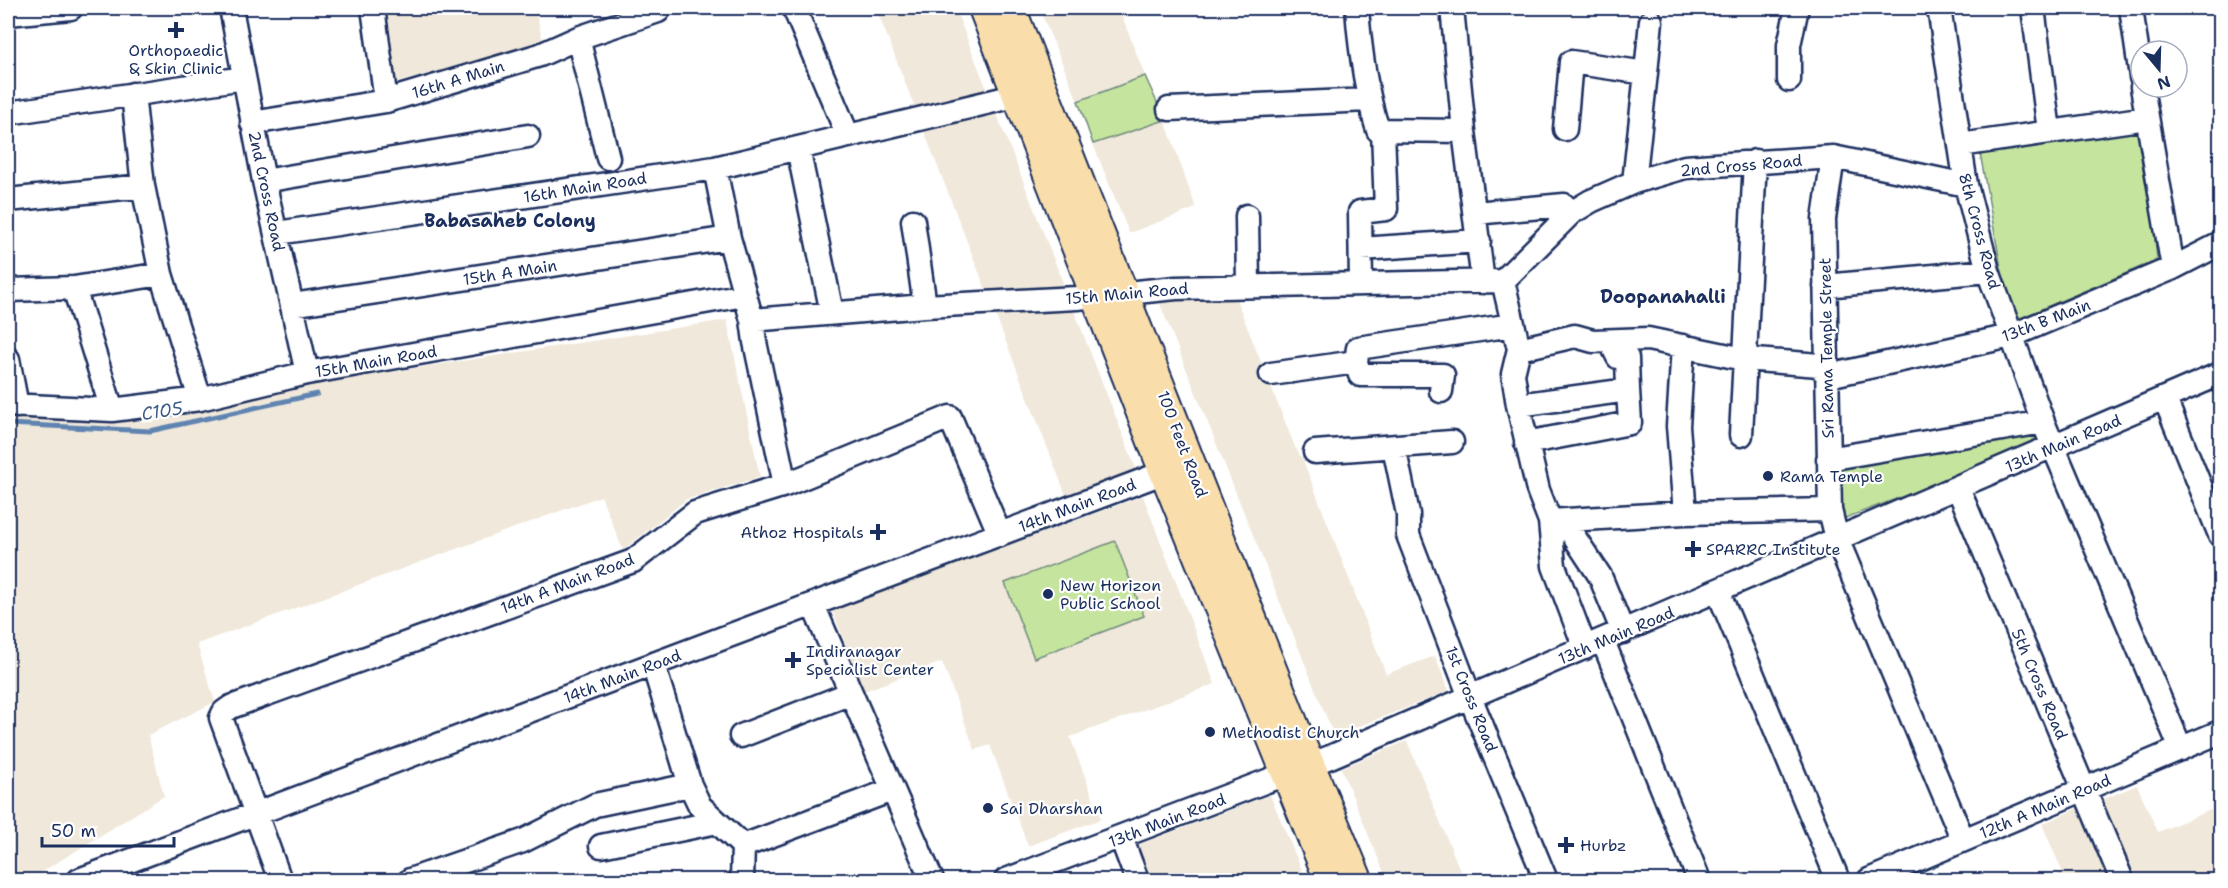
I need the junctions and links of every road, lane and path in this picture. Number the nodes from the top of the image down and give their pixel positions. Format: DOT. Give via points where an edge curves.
graph roads {
  1 [pos="72,8"];
  2 [pos="231,8"];
  3 [pos="373,8"];
  4 [pos="794,8"];
  5 [pos="984,8"];
  6 [pos="1357,8"];
  7 [pos="1452,8"];
  8 [pos="1797,8"];
  9 [pos="1939,8"];
  10 [pos="2033,8"];
  11 [pos="2131,8"];
  12 [pos="657,9"];
  13 [pos="1018,10"];
  14 [pos="8,15"];
  15 [pos="1651,21"];
  16 [pos="578,38"];
  17 [pos="2135,39"];
  18 [pos="1646,73"];
  19 [pos="244,78"];
  20 [pos="1789,80"];
  21 [pos="133,94"];
  22 [pos="1019,95"];
  23 [pos="2144,99"];
  24 [pos="1369,100"];
  25 [pos="386,101"];
  26 [pos="1169,109"];
  27 [pos="8,113"];
  28 [pos="2147,118"];
  29 [pos="252,123"];
  30 [pos="1565,129"];
  31 [pos="1383,131"];
  32 [pos="1464,131"];
  33 [pos="2049,132"];
  34 [pos="528,136"];
  35 [pos="848,136"];
  36 [pos="1960,145"];
  37 [pos="798,148"];
  38 [pos="1833,157"];
  39 [pos="608,158"];
  40 [pos="1755,161"];
  41 [pos="715,168"];
  42 [pos="264,181"];
  43 [pos="1634,182"];
  44 [pos="1966,185"];
  45 [pos="143,186"];
  46 [pos="8,200"];
  47 [pos="1475,213"];
  48 [pos="1571,213"];
  49 [pos="1247,216"];
  50 [pos="913,221"];
  51 [pos="277,233"];
  52 [pos="729,238"];
  53 [pos="1479,241"];
  54 [pos="2220,244"];
  55 [pos="1361,249"];
  56 [pos="2173,268"];
  57 [pos="1988,271"];
  58 [pos="161,274"];
  59 [pos="1493,281"];
  60 [pos="1361,284"];
  61 [pos="1248,286"];
  62 [pos="1825,286"];
  63 [pos="74,288"];
  64 [pos="8,290"];
  65 [pos="1111,294"];
  66 [pos="744,295"];
  67 [pos="292,305"];
  68 [pos="925,306"];
  69 [pos="832,312"];
  70 [pos="752,320"];
  71 [pos="1513,325"];
  72 [pos="2011,336"];
  73 [pos="1610,340"];
  74 [pos="1683,346"];
  75 [pos="1519,349"];
  76 [pos="8,358"];
  77 [pos="1744,359"];
  78 [pos="1356,362"];
  79 [pos="307,373"];
  80 [pos="1271,374"];
  81 [pos="2220,374"];
  82 [pos="1828,376"];
  83 [pos="1628,390"];
  84 [pos="1441,391"];
  85 [pos="200,399"];
  86 [pos="2165,399"];
  87 [pos="12,405"];
  88 [pos="1518,405"];
  89 [pos="112,410"];
  90 [pos="2043,422"];
  91 [pos="1741,435"];
  92 [pos="1452,442"];
  93 [pos="1526,443"];
  94 [pos="2054,446"];
  95 [pos="1394,447"];
  96 [pos="1316,452"];
  97 [pos="1828,459"];
  98 [pos="1165,472"];
  99 [pos="785,485"];
  100 [pos="1958,488"];
  101 [pos="1830,510"];
  102 [pos="1684,513"];
  103 [pos="1550,521"];
  104 [pos="1000,535"];
  105 [pos="2220,535"];
  106 [pos="1837,539"];
  107 [pos="1718,591"];
  108 [pos="813,605"];
  109 [pos="1603,640"];
  110 [pos="653,664"];
  111 [pos="851,693"];
  112 [pos="1470,698"];
  113 [pos="2220,732"];
  114 [pos="741,736"];
  115 [pos="2181,749"];
  116 [pos="1298,770"];
  117 [pos="690,785"];
  118 [pos="892,790"];
  119 [pos="2084,790"];
  120 [pos="255,814"];
  121 [pos="717,822"];
  122 [pos="1121,837"];
  123 [pos="1964,840"];
  124 [pos="601,846"];
  125 [pos="743,846"];
  126 [pos="79,880"];
  127 [pos="280,880"];
  128 [pos="410,880"];
  129 [pos="742,880"];
  130 [pos="932,880"];
  131 [pos="1006,880"];
  132 [pos="1137,880"];
  133 [pos="1330,880"];
  134 [pos="1357,880"];
  135 [pos="1546,880"];
  136 [pos="1699,880"];
  137 [pos="1838,880"];
  138 [pos="1869,880"];
  139 [pos="2122,880"];
  1 -- 14 [label="street"];
  2 -- 19 [label="street, 2nd Cross Road"];
  3 -- 25 [label="street"];
  4 -- 35 [label="street"];
  5 -- 22 [label="main road, 100 Feet Road"];
  6 -- 24 [label="street"];
  7 -- 32 [label="street"];
  8 -- 20 [label="street"];
  9 -- 36 [label="street, 8th Cross Road"];
  10 -- 33 [label="street"];
  11 -- 17 [label="street"];
  12 -- 16 [label="street, 16th A Main"];
  13 -- 65 [label="main road, 100 Feet Road"];
  15 -- 18 [label="street"];
  16 -- 25 [label="street, 16th A Main" via="540,55"];
  16 -- 39 [label="street"];
  18 -- 30 [label="street" via="1570,62"];
  18 -- 43 [label="street"];
  19 -- 21 [label="street"];
  19 -- 29 [label="street, 2nd Cross Road"];
  21 -- 27 [label="street"];
  21 -- 45 [label="street"];
  22 -- 35 [label="street, 16th Main Road"];
  22 -- 65 [label="main road, 100 Feet Road"];
  23 -- 28 [label="street"];
  24 -- 26 [label="street"];
  24 -- 31 [label="street" via="1378,130"];
  25 -- 29 [label="street, 16th A Main"];
  28 -- 33 [label="street"];
  28 -- 56 [label="street"];
  29 -- 42 [label="street, 2nd Cross Road"];
  31 -- 32 [label="street"];
  31 -- 55 [label="street" via="1386,209 1360,212"];
  32 -- 47 [label="street"];
  33 -- 36 [label="street"];
  34 -- 42 [label="street"];
  35 -- 37 [label="street, 16th Main Road"];
  36 -- 44 [label="street, 8th Cross Road"];
  37 -- 41 [label="street, 16th Main Road"];
  37 -- 69 [label="street"];
  38 -- 40 [label="street, 2nd Cross Road"];
  38 -- 44 [label="street, 2nd Cross Road"];
  38 -- 62 [label="street, Sri Rama Temple Street" via="1824,219"];
  40 -- 43 [label="street, 2nd Cross Road" via="1685,167"];
  40 -- 77 [label="street"];
  41 -- 51 [label="street, 16th Main Road"];
  41 -- 52 [label="street"];
  42 -- 51 [label="street, 2nd Cross Road"];
  43 -- 48 [label="street, 2nd Cross Road"];
  44 -- 57 [label="street, 8th Cross Road"];
  45 -- 46 [label="street"];
  45 -- 58 [label="street"];
  47 -- 48 [label="street" via="1564,205"];
  47 -- 53 [label="street"];
  48 -- 59 [label="street, 2nd Cross Road"];
  49 -- 61 [label="street"];
  50 -- 68 [label="street"];
  51 -- 67 [label="street, 2nd Cross Road"];
  52 -- 66 [label="street"];
  52 -- 67 [label="street, 15th A Main"];
  53 -- 55 [label="street"];
  53 -- 59 [label="street"];
  54 -- 56 [label="street, 13th B Main"];
  55 -- 60 [label="street"];
  56 -- 72 [label="street, 13th B Main"];
  57 -- 62 [label="street"];
  57 -- 72 [label="street, 8th Cross Road"];
  58 -- 63 [label="street"];
  58 -- 85 [label="street"];
  59 -- 60 [label="street, 15th Main Road"];
  59 -- 71 [label="street"];
  60 -- 61 [label="street, 15th Main Road"];
  61 -- 65 [label="street, 15th Main Road"];
  62 -- 82 [label="street, Sri Rama Temple Street"];
  63 -- 64 [label="street"];
  63 -- 89 [label="street"];
  65 -- 68 [label="street, 15th Main Road"];
  65 -- 98 [label="main road, 100 Feet Road"];
  65 -- 116 [label="main road, 100 Feet Road"];
  66 -- 70 [label="street"];
  66 -- 79 [label="street, 15th Main Road"];
  67 -- 79 [label="street, 2nd Cross Road"];
  68 -- 69 [label="street, 15th Main Road"];
  69 -- 70 [label="street, 15th Main Road"];
  70 -- 99 [label="street"];
  71 -- 75 [label="street"];
  71 -- 78 [label="street" via="1358,348"];
  72 -- 82 [label="street, 13th B Main"];
  72 -- 90 [label="street, 8th Cross Road"];
  73 -- 74 [label="street" via="1648,339"];
  73 -- 75 [label="street" via="1575,336"];
  73 -- 83 [label="street" via="1618,357 1627,358"];
  74 -- 77 [label="street"];
  74 -- 102 [label="street" via="1678,426"];
  75 -- 88 [label="street" via="1513,374"];
  76 -- 87 [label="street"];
  77 -- 82 [label="street" via="1819,365"];
  77 -- 91 [label="street"];
  78 -- 80 [label="street"];
  78 -- 84 [label="street" via="1360,375 1443,375"];
  79 -- 85 [label="street, 15th Main Road"];
  81 -- 86 [label="street, 13th Main Road"];
  82 -- 97 [label="street, Sri Rama Temple Street"];
  83 -- 88 [label="street"];
  83 -- 93 [label="street" via="1630,423"];
  85 -- 89 [label="street, 15th Main Road"];
  86 -- 94 [label="street, 13th Main Road"];
  86 -- 105 [label="street"];
  87 -- 89 [label="street, 15th Main Road"];
  88 -- 93 [label="street"];
  90 -- 94 [label="street, 8th Cross Road"];
  90 -- 97 [label="street"];
  92 -- 95 [label="street"];
  93 -- 103 [label="street"];
  94 -- 100 [label="street, 13th Main Road"];
  94 -- 115 [label="street, 8th Cross Road"];
  95 -- 96 [label="street"];
  95 -- 112 [label="street, 1st Cross Road" via="1408,514 1408,535"];
  97 -- 101 [label="street, Sri Rama Temple Street"];
  98 -- 104 [label="street, 14th Main Road"];
  98 -- 116 [label="main road, 100 Feet Road"];
  99 -- 104 [label="street, 14th A Main Road" via="950,417"];
  99 -- 120 [label="street, 14th A Main Road" via="695,513 633,561 231,707 221,718"];
  100 -- 106 [label="street, 13th Main Road"];
  100 -- 119 [label="street, 5th Cross Road"];
  101 -- 102 [label="street"];
  101 -- 106 [label="street, Sri Rama Temple Street"];
  102 -- 103 [label="street"];
  103 -- 109 [label="street" via="1554,566"];
  103 -- 109 [label="street" via="1566,526 1600,576"];
  104 -- 108 [label="street, 14th Main Road"];
  106 -- 107 [label="street, 13th Main Road"];
  106 -- 123 [label="street, Sri Rama Temple Street"];
  107 -- 109 [label="street, 13th Main Road"];
  107 -- 137 [label="street"];
  108 -- 110 [label="street, 14th Main Road"];
  108 -- 111 [label="street"];
  109 -- 112 [label="street, 13th Main Road"];
  109 -- 136 [label="street"];
  110 -- 117 [label="street"];
  110 -- 120 [label="street, 14th Main Road"];
  111 -- 114 [label="street"];
  111 -- 118 [label="street"];
  112 -- 116 [label="street, 13th Main Road"];
  112 -- 135 [label="street, 1st Cross Road"];
  113 -- 115 [label="street, 12th A Main Road"];
  115 -- 119 [label="street, 12th A Main Road"];
  116 -- 122 [label="street, 13th Main Road"];
  116 -- 133 [label="main road, 100 Feet Road"];
  116 -- 134 [label="main road, 100 Feet Road"];
  117 -- 121 [label="street" via="700,806"];
  117 -- 128 [label="street" via="595,805 523,841"];
  118 -- 125 [label="street"];
  118 -- 130 [label="street"];
  119 -- 123 [label="street, 12th A Main Road"];
  119 -- 139 [label="street, 5th Cross Road"];
  120 -- 126 [label="street, 14th Main Road"];
  120 -- 127 [label="street"];
  121 -- 124 [label="street"];
  121 -- 125 [label="street"];
  122 -- 131 [label="street, 13th Main Road"];
  122 -- 132 [label="street"];
  123 -- 138 [label="street, 12th A Main Road"];
  125 -- 129 [label="street"];
}
